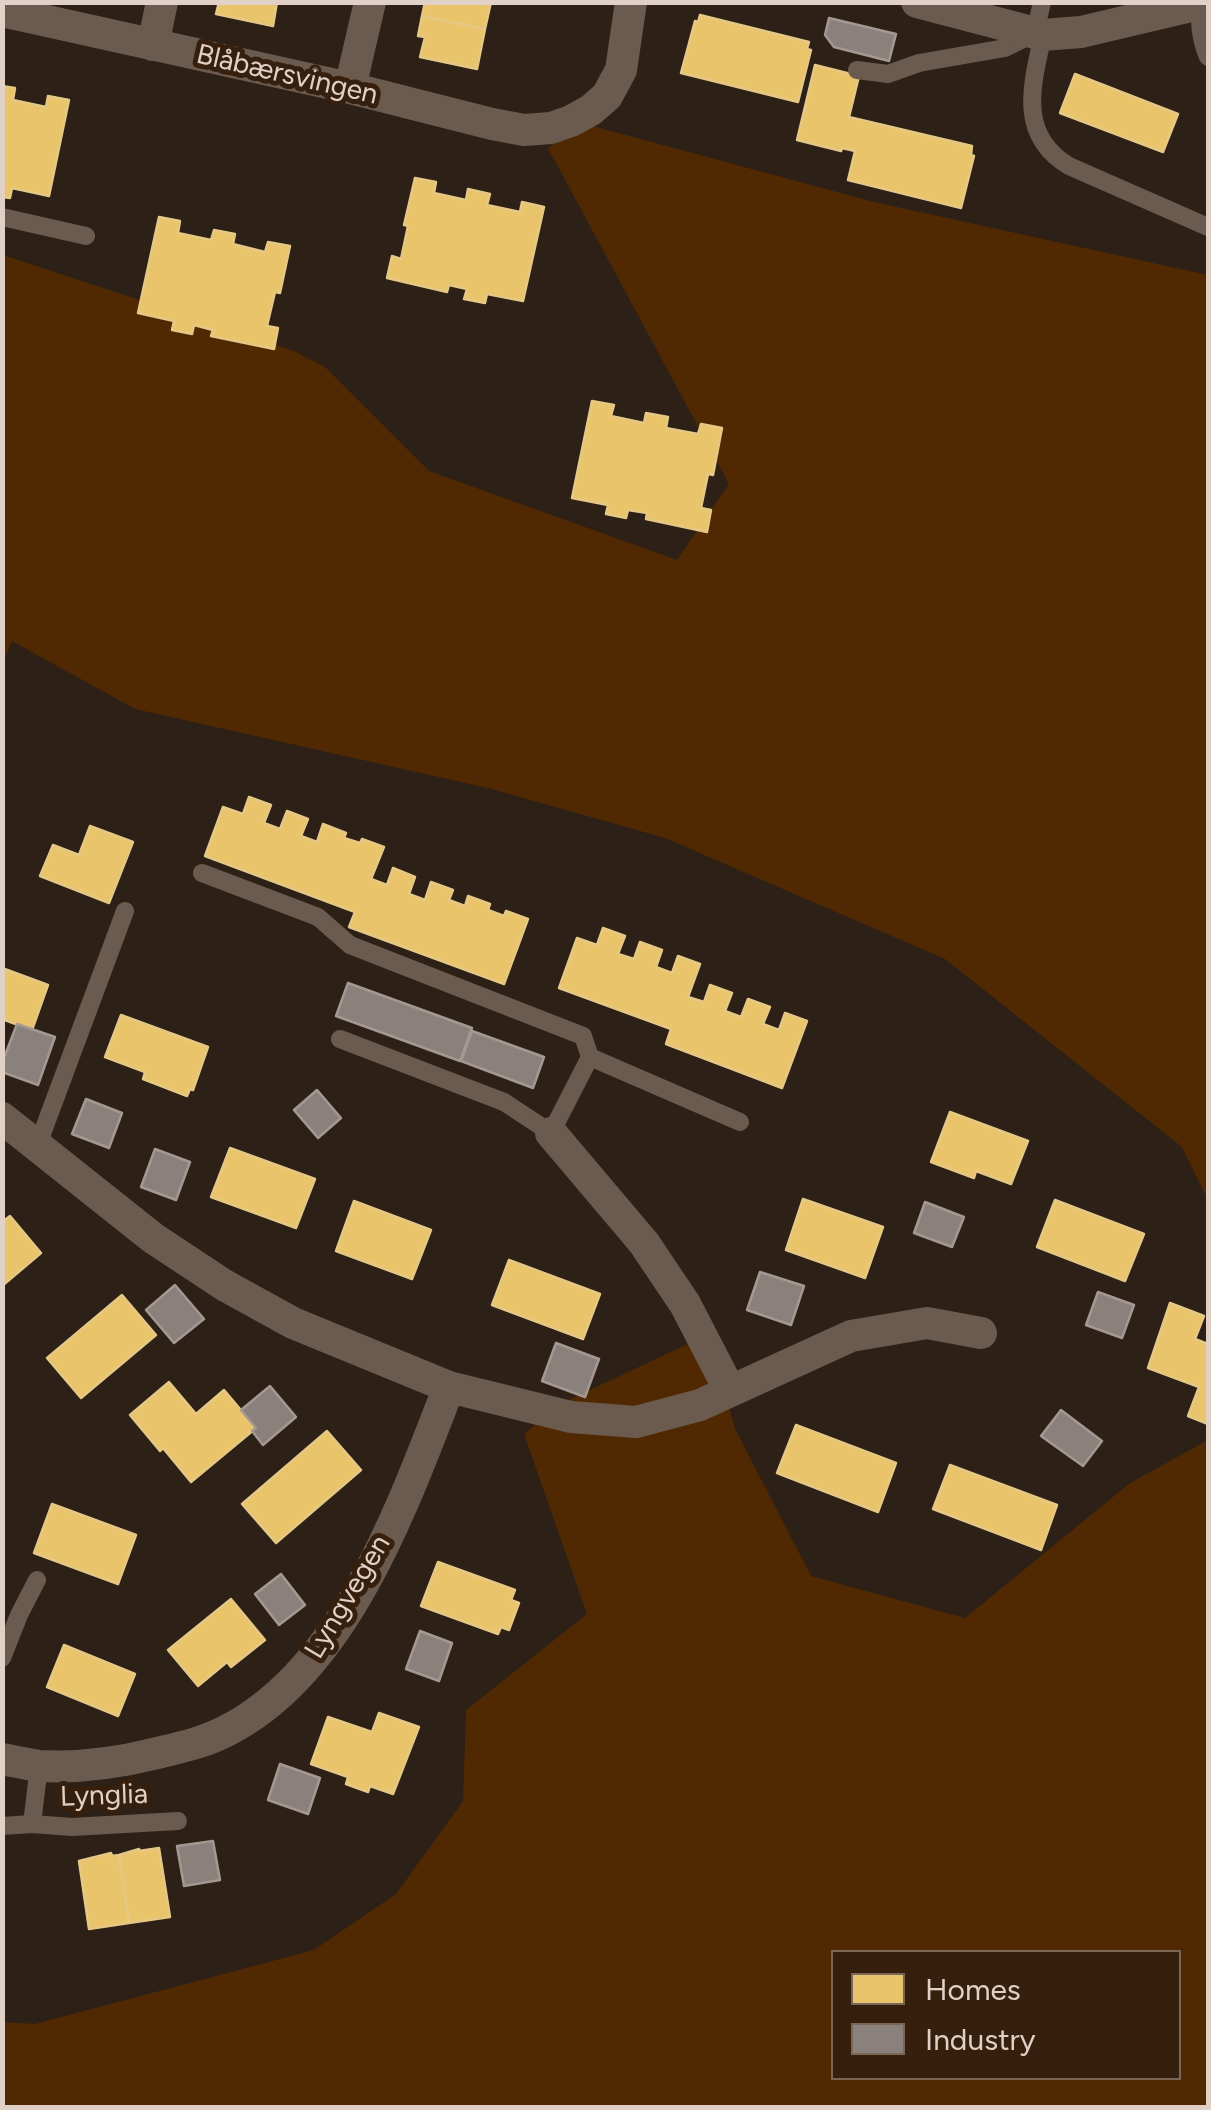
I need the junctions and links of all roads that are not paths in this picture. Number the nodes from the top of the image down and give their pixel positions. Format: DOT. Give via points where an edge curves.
graph roads {
  1 [pos="162,2"];
  2 [pos="370,2"];
  3 [pos="631,2"];
  4 [pos="917,2"];
  5 [pos="1203,3"];
  6 [pos="2,11"];
  7 [pos="1040,24"];
  8 [pos="153,45"];
  9 [pos="1208,57"];
  10 [pos="857,70"];
  11 [pos="350,88"];
  12 [pos="2,218"];
  13 [pos="1208,227"];
  14 [pos="86,236"];
  15 [pos="202,873"];
  16 [pos="125,911"];
  17 [pos="340,1039"];
  18 [pos="590,1056"];
  19 [pos="2,1118"];
  20 [pos="740,1122"];
  21 [pos="552,1132"];
  22 [pos="38,1146"];
  23 [pos="982,1333"];
  24 [pos="449,1387"];
  25 [pos="730,1391"];
  26 [pos="37,1580"];
  27 [pos="2,1658"];
  28 [pos="2,1759"];
  29 [pos="39,1766"];
  30 [pos="178,1821"];
  31 [pos="32,1824"];
  32 [pos="2,1826"];
  1 -- 8 [label="street"];
  2 -- 11 [label="street"];
  3 -- 11 [label="street, Blåbærsvingen" via="621,70 607,96 551,128 492,124"];
  4 -- 7 [label="street"];
  5 -- 7 [label="street" via="1081,32"];
  5 -- 9 [label="lane" via="1199,30"];
  6 -- 8 [label="street, Blåbærsvingen"];
  7 -- 10 [label="lane" via="1005,48 888,74"];
  7 -- 13 [label="lane" via="1032,102 1044,146 1069,166"];
  8 -- 11 [label="street, Blåbærsvingen"];
  12 -- 14 [label="lane"];
  15 -- 18 [label="lane" via="318,917 350,944 584,1036"];
  16 -- 22 [label="lane"];
  17 -- 21 [label="lane" via="504,1102"];
  18 -- 20 [label="lane"];
  18 -- 21 [label="lane"];
  19 -- 22 [label="street"];
  21 -- 25 [label="street" via="644,1244 685,1304"];
  22 -- 24 [label="street" via="224,1285 293,1323"];
  23 -- 25 [label="street" via="927,1324 851,1336"];
  24 -- 25 [label="street" via="571,1416 636,1422"];
  24 -- 29 [label="street, Lyngvegen" via="371,1570 329,1639 272,1702 191,1745 118,1762"];
  26 -- 27 [label="lane"];
  28 -- 29 [label="street, Lyngvegen"];
  29 -- 31 [label="lane, Lynglia"];
  30 -- 31 [label="lane, Lynglia"];
  31 -- 32 [label="lane, Lynglia"];
}
